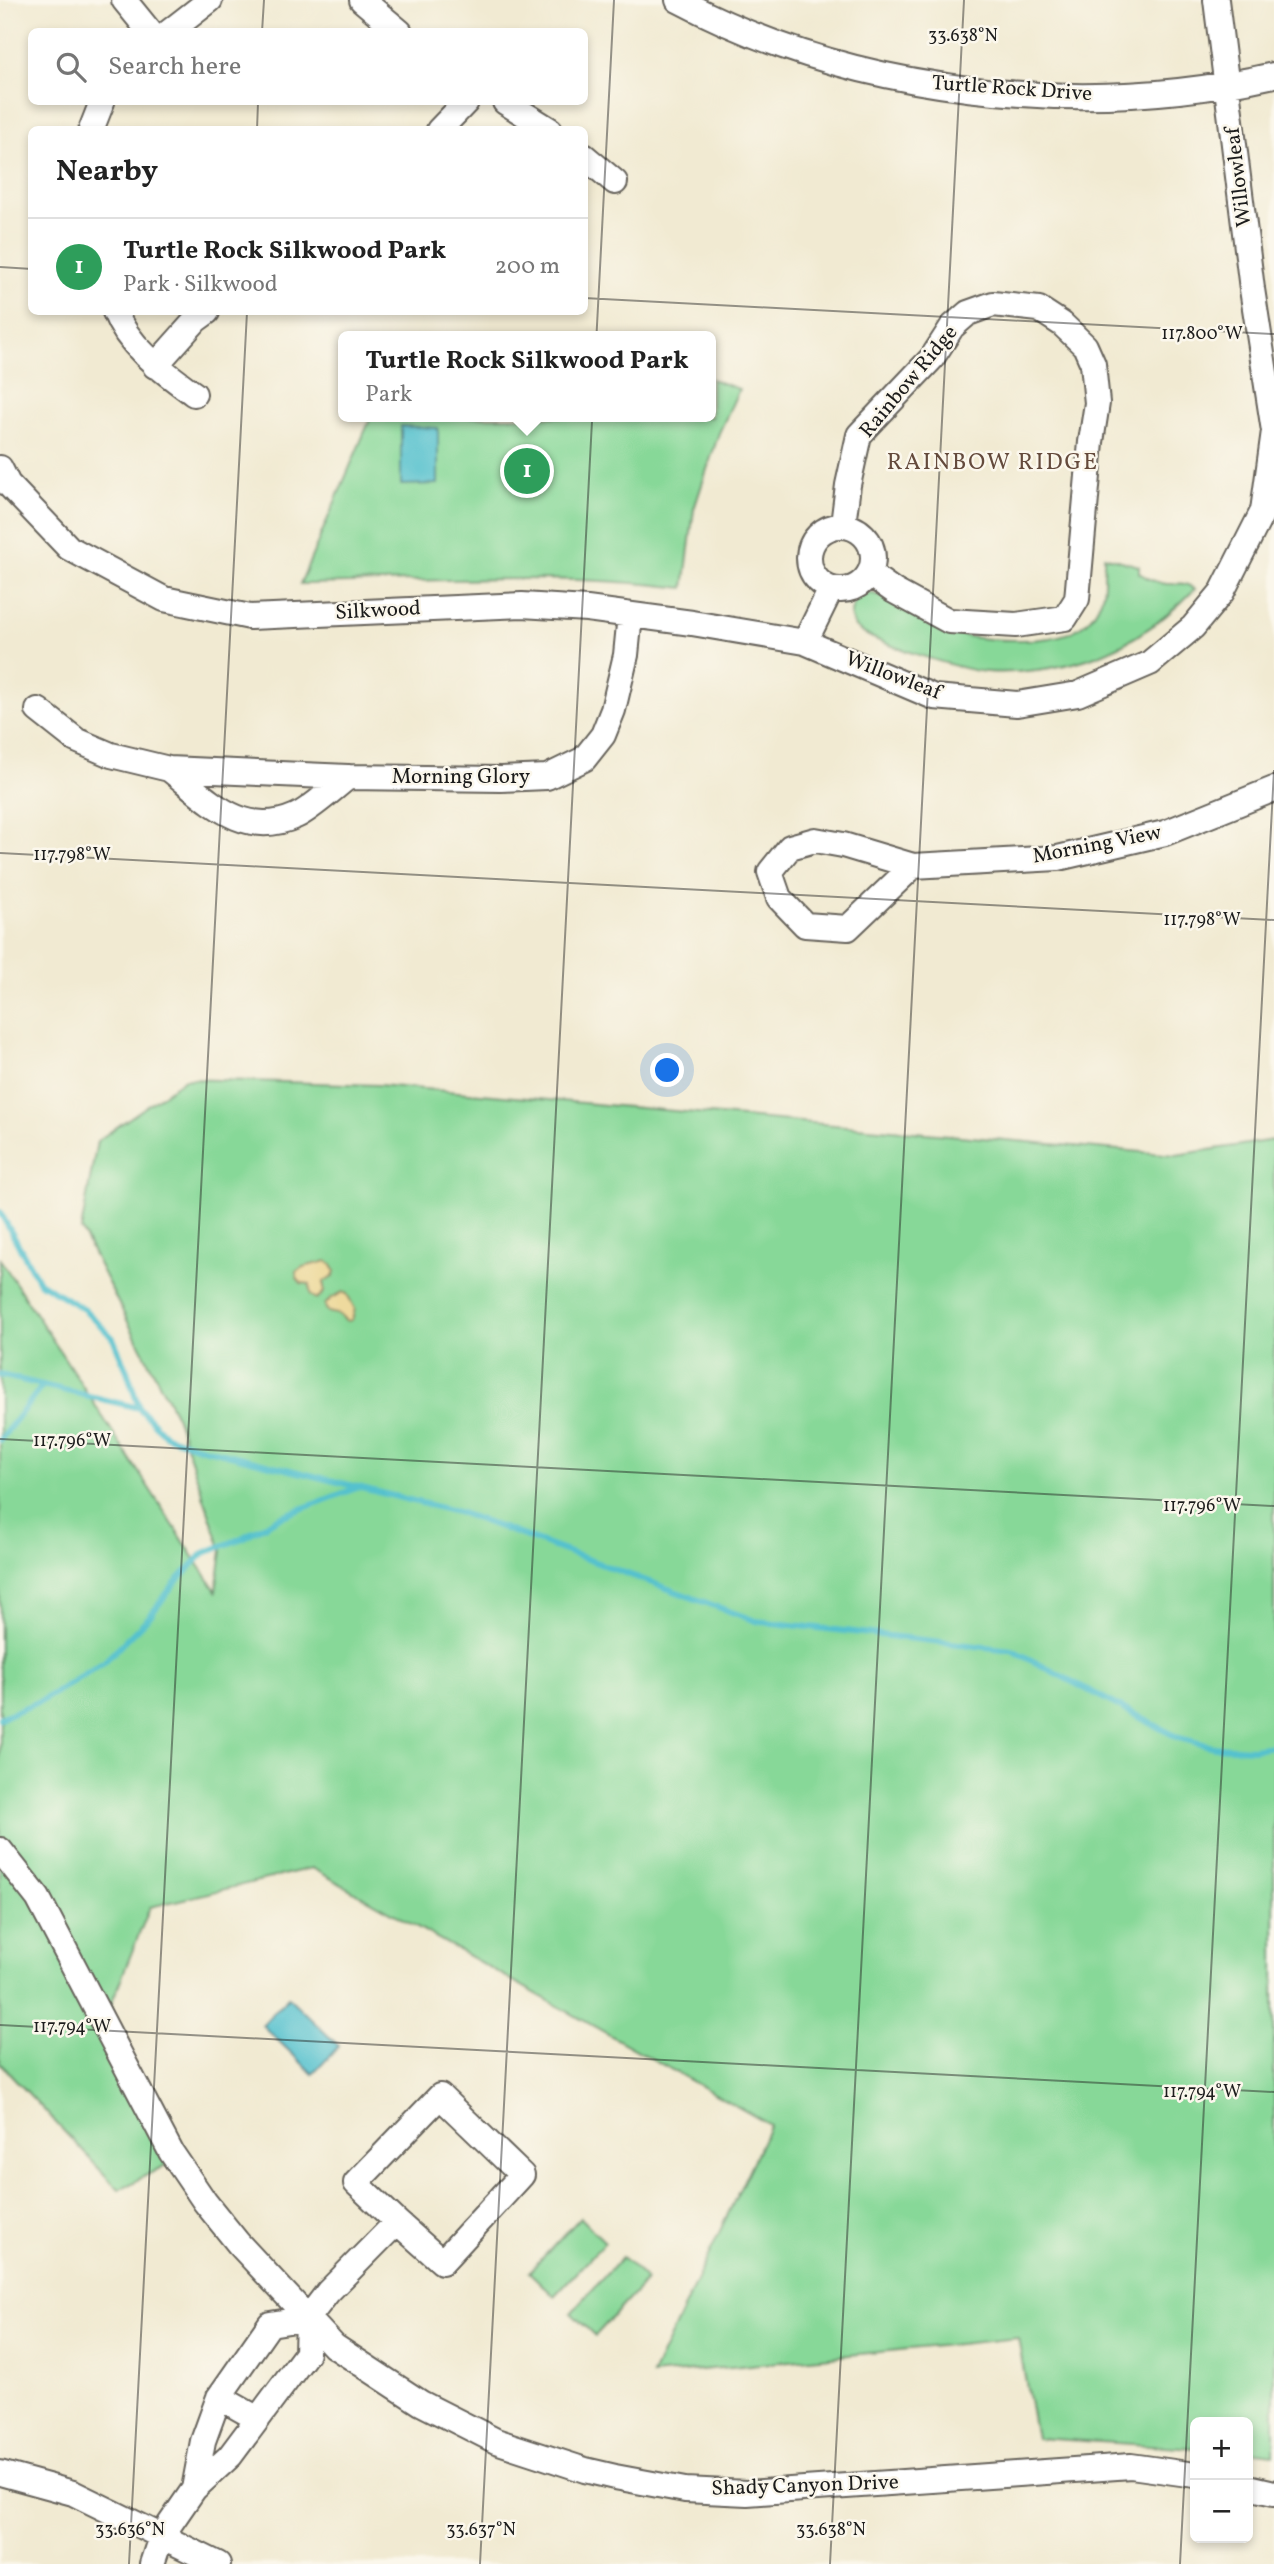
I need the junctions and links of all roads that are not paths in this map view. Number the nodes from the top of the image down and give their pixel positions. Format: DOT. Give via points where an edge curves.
graph roads {
  1 [pos="124,0"];
  2 [pos="210,0"];
  3 [pos="362,0"];
  4 [pos="678,0"];
  5 [pos="1216,0"];
  6 [pos="147,28"];
  7 [pos="174,28"];
  8 [pos="395,28"];
  9 [pos="1274,75"];
  10 [pos="1228,85"];
  11 [pos="101,105"];
  12 [pos="463,105"];
  13 [pos="510,105"];
  14 [pos="93,126"];
  15 [pos="443,126"];
  16 [pos="544,126"];
  17 [pos="588,159"];
  18 [pos="615,182"];
  19 [pos="116,315"];
  20 [pos="202,315"];
  21 [pos="1268,345"];
  22 [pos="155,366"];
  23 [pos="194,394"];
  24 [pos="0,468"];
  25 [pos="1269,512"];
  26 [pos="843,525"];
  27 [pos="870,574"];
  28 [pos="831,589"];
  29 [pos="630,615"];
  30 [pos="805,642"];
  31 [pos="38,710"];
  32 [pos="169,769"];
  33 [pos="348,777"];
  34 [pos="1274,789"];
  35 [pos="912,866"];
  36 [pos="0,1850"];
  37 [pos="397,2222"];
  38 [pos="308,2318"];
  39 [pos="219,2398"];
  40 [pos="258,2419"];
  41 [pos="0,2473"];
  42 [pos="1190,2474"];
  43 [pos="1253,2488"];
  44 [pos="194,2489"];
  45 [pos="1274,2493"];
  46 [pos="161,2536"];
  47 [pos="152,2564"];
  48 [pos="218,2564"];
  1 -- 6 [label="street"];
  2 -- 7 [label="street"];
  3 -- 8 [label="street"];
  4 -- 10 [label="street, Turtle Rock Drive" via="774,43 854,68 932,85 1098,96"];
  5 -- 10 [label="street, Willowleaf"];
  9 -- 10 [label="street, Turtle Rock Drive"];
  10 -- 21 [label="street, Willowleaf" via="1252,289"];
  11 -- 14 [label="street"];
  12 -- 15 [label="street"];
  13 -- 16 [label="street"];
  17 -- 18 [label="street"];
  19 -- 22 [label="street" via="122,330"];
  20 -- 22 [label="street"];
  21 -- 25 [label="street, Willowleaf" via="1274,431"];
  22 -- 23 [label="street"];
  24 -- 29 [label="street, Silkwood" via="8,484 69,548 164,599 250,617 522,605"];
  25 -- 30 [label="street, Willowleaf" via="1222,592 1193,627 1150,663 1078,694 1017,704 934,697"];
  26 -- 27 [label="street" via="863,533 870,542"];
  26 -- 27 [label="street, Rainbow Ridge" via="859,435 968,313 993,303 1039,309 1085,346 1093,364 1097,403 1077,599 1065,618 1016,625 949,621"];
  26 -- 28 [label="street" via="823,531 810,547 814,578"];
  27 -- 28 [label="street" via="853,589"];
  28 -- 30 [label="street"];
  29 -- 30 [label="street, Silkwood"];
  29 -- 33 [label="street, Morning Glory" via="613,710 603,735 584,759 547,777"];
  31 -- 32 [label="street, Morning Glory" via="76,740 111,755"];
  32 -- 33 [label="street, Morning Glory"];
  32 -- 33 [label="street, Morning Glory" via="241,822 269,824 298,816"];
  34 -- 35 [label="street, Morning View" via="1165,833 1058,858"];
  35 -- 35 [label="street, Morning View" via="848,928 805,925 779,898 770,872 790,847 816,840"];
  36 -- 38 [label="street, Shady Canyon Drive" via="38,1898 171,2152 238,2243"];
  37 -- 37 [label="street" via="442,2262 522,2175 440,2096 356,2183"];
  37 -- 38 [label="street"];
  38 -- 39 [label="street" via="270,2324"];
  38 -- 40 [label="street" via="307,2353"];
  38 -- 42 [label="street, Shady Canyon Drive" via="334,2346 410,2396 496,2441 585,2470 685,2490 747,2493 1131,2466"];
  39 -- 40 [label="street"];
  39 -- 44 [label="street" via="203,2441"];
  40 -- 44 [label="street" via="230,2456"];
  41 -- 46 [label="street" via="73,2493"];
  43 -- 45 [label="street"];
  44 -- 46 [label="street"];
  46 -- 47 [label="street"];
  46 -- 48 [label="street"];
}
